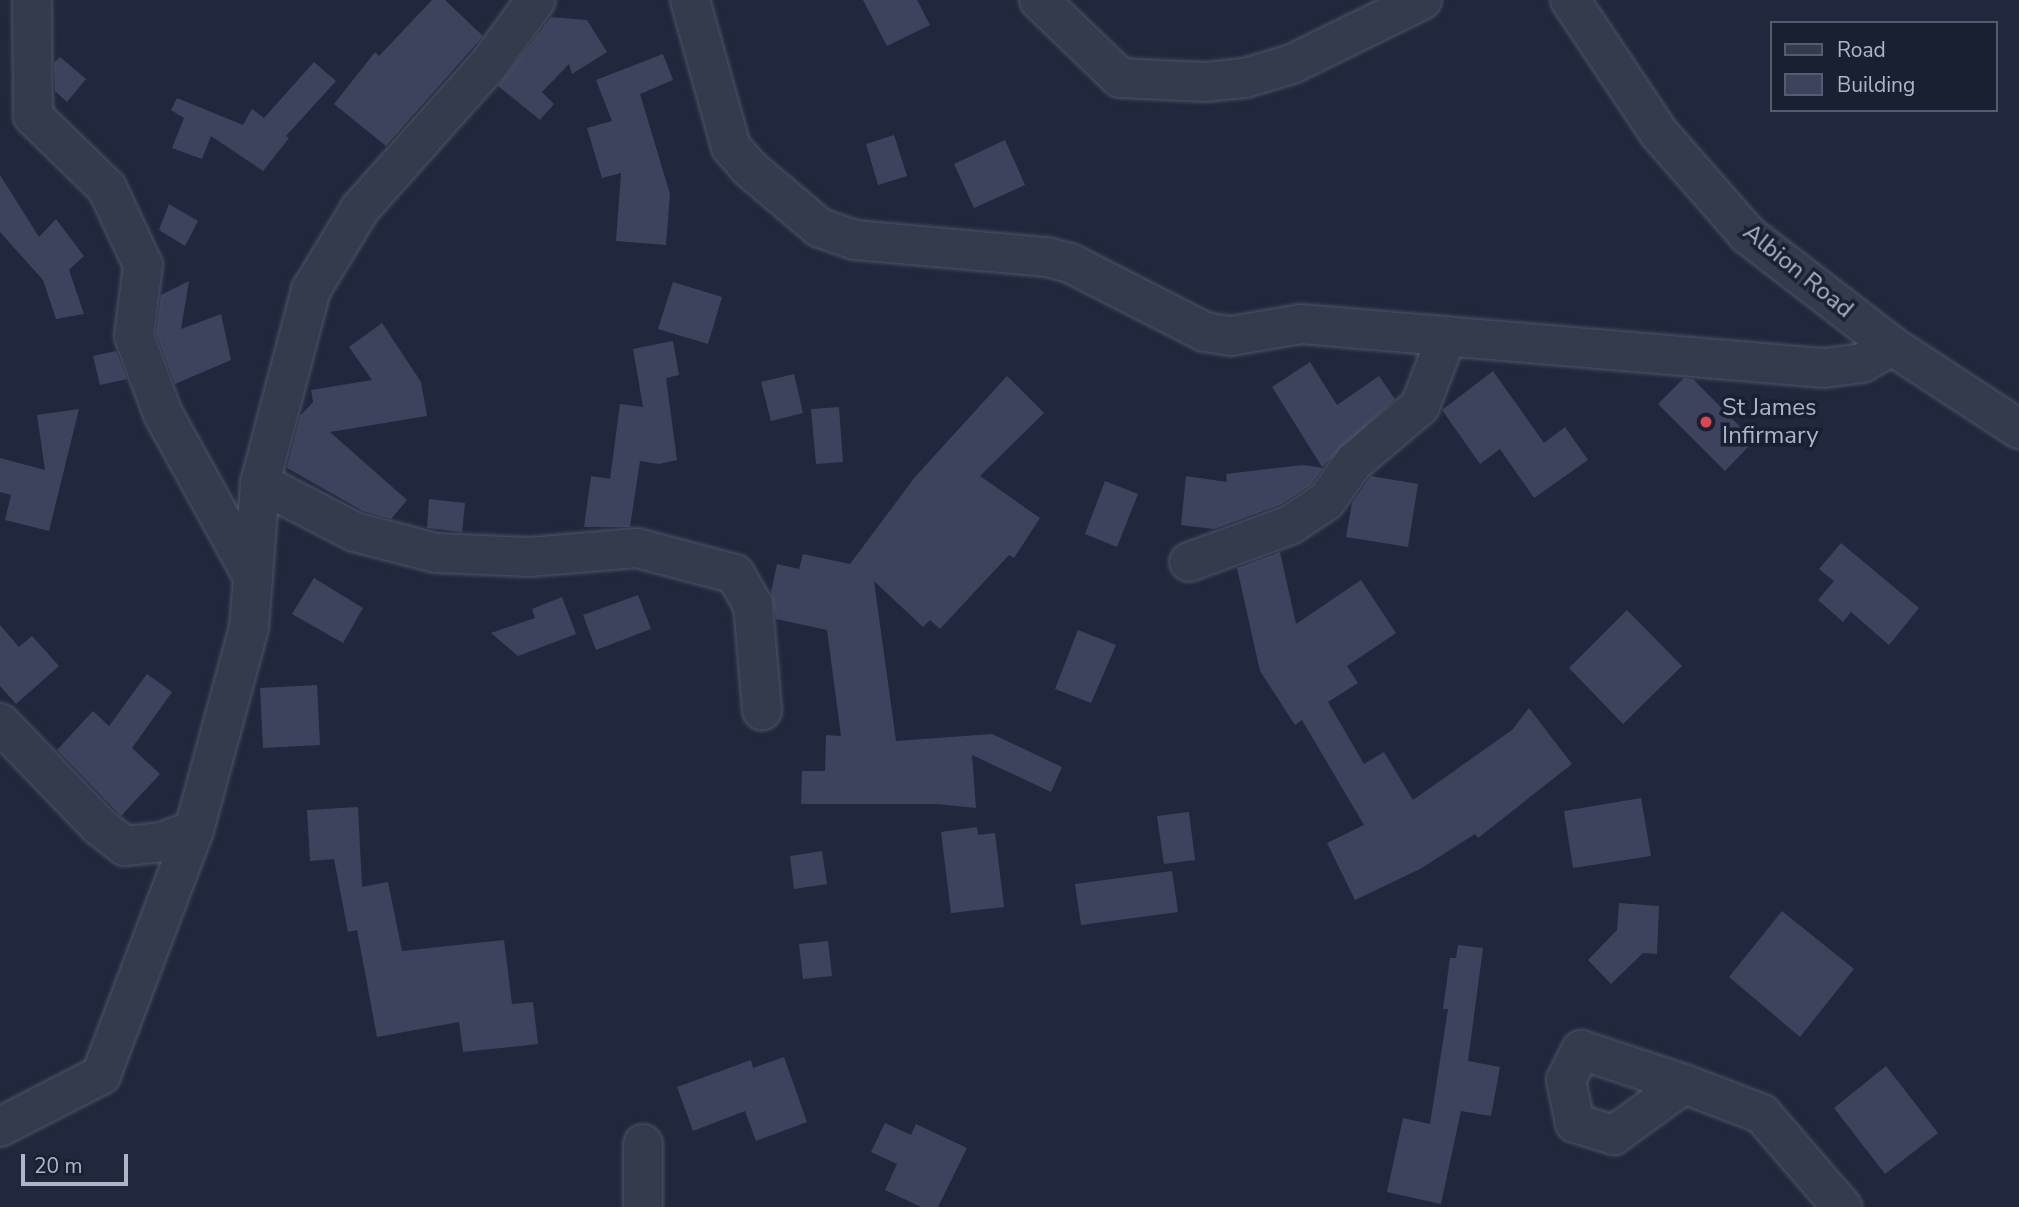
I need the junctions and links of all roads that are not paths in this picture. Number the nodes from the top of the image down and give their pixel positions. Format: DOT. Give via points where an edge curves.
graph roads {
  1 [pos="32,0"];
  2 [pos="536,0"];
  3 [pos="690,0"];
  4 [pos="1039,0"];
  5 [pos="1422,0"];
  6 [pos="1570,0"];
  7 [pos="1447,336"];
  8 [pos="1892,346"];
  9 [pos="2019,429"];
  10 [pos="260,482"];
  11 [pos="1189,562"];
  12 [pos="253,576"];
  13 [pos="762,711"];
  14 [pos="0,723"];
  15 [pos="194,830"];
  16 [pos="1684,1084"];
  17 [pos="0,1127"];
  18 [pos="643,1144"];
  19 [pos="643,1207"];
  20 [pos="1842,1207"];
  1 -- 12 [label="street" via="33,116 107,188 143,265 134,336 163,414"];
  2 -- 10 [label="street" via="489,64 360,209 311,290"];
  3 -- 7 [label="street" via="731,147 820,228 855,240 1047,257 1081,269 1205,332 1231,336 1301,324"];
  4 -- 5 [label="street" via="1120,78 1205,82 1245,78 1292,64"];
  6 -- 8 [label="street, Albion Road" via="1660,133 1748,235"];
  7 -- 8 [label="street" via="1823,368 1862,363"];
  7 -- 11 [label="street" via="1420,406 1354,462 1326,501 1290,525"];
  8 -- 9 [label="street, Albion Road"];
  10 -- 12 [label="street"];
  10 -- 13 [label="street" via="355,532 436,553 530,557 637,548 736,574 753,605"];
  12 -- 15 [label="street" via="248,627"];
  14 -- 15 [label="street" via="99,826 125,846 160,842"];
  15 -- 17 [label="street" via="101,1075"];
  16 -- 20 [label="street" via="1762,1114"];
  18 -- 19 [label="street"];
}
